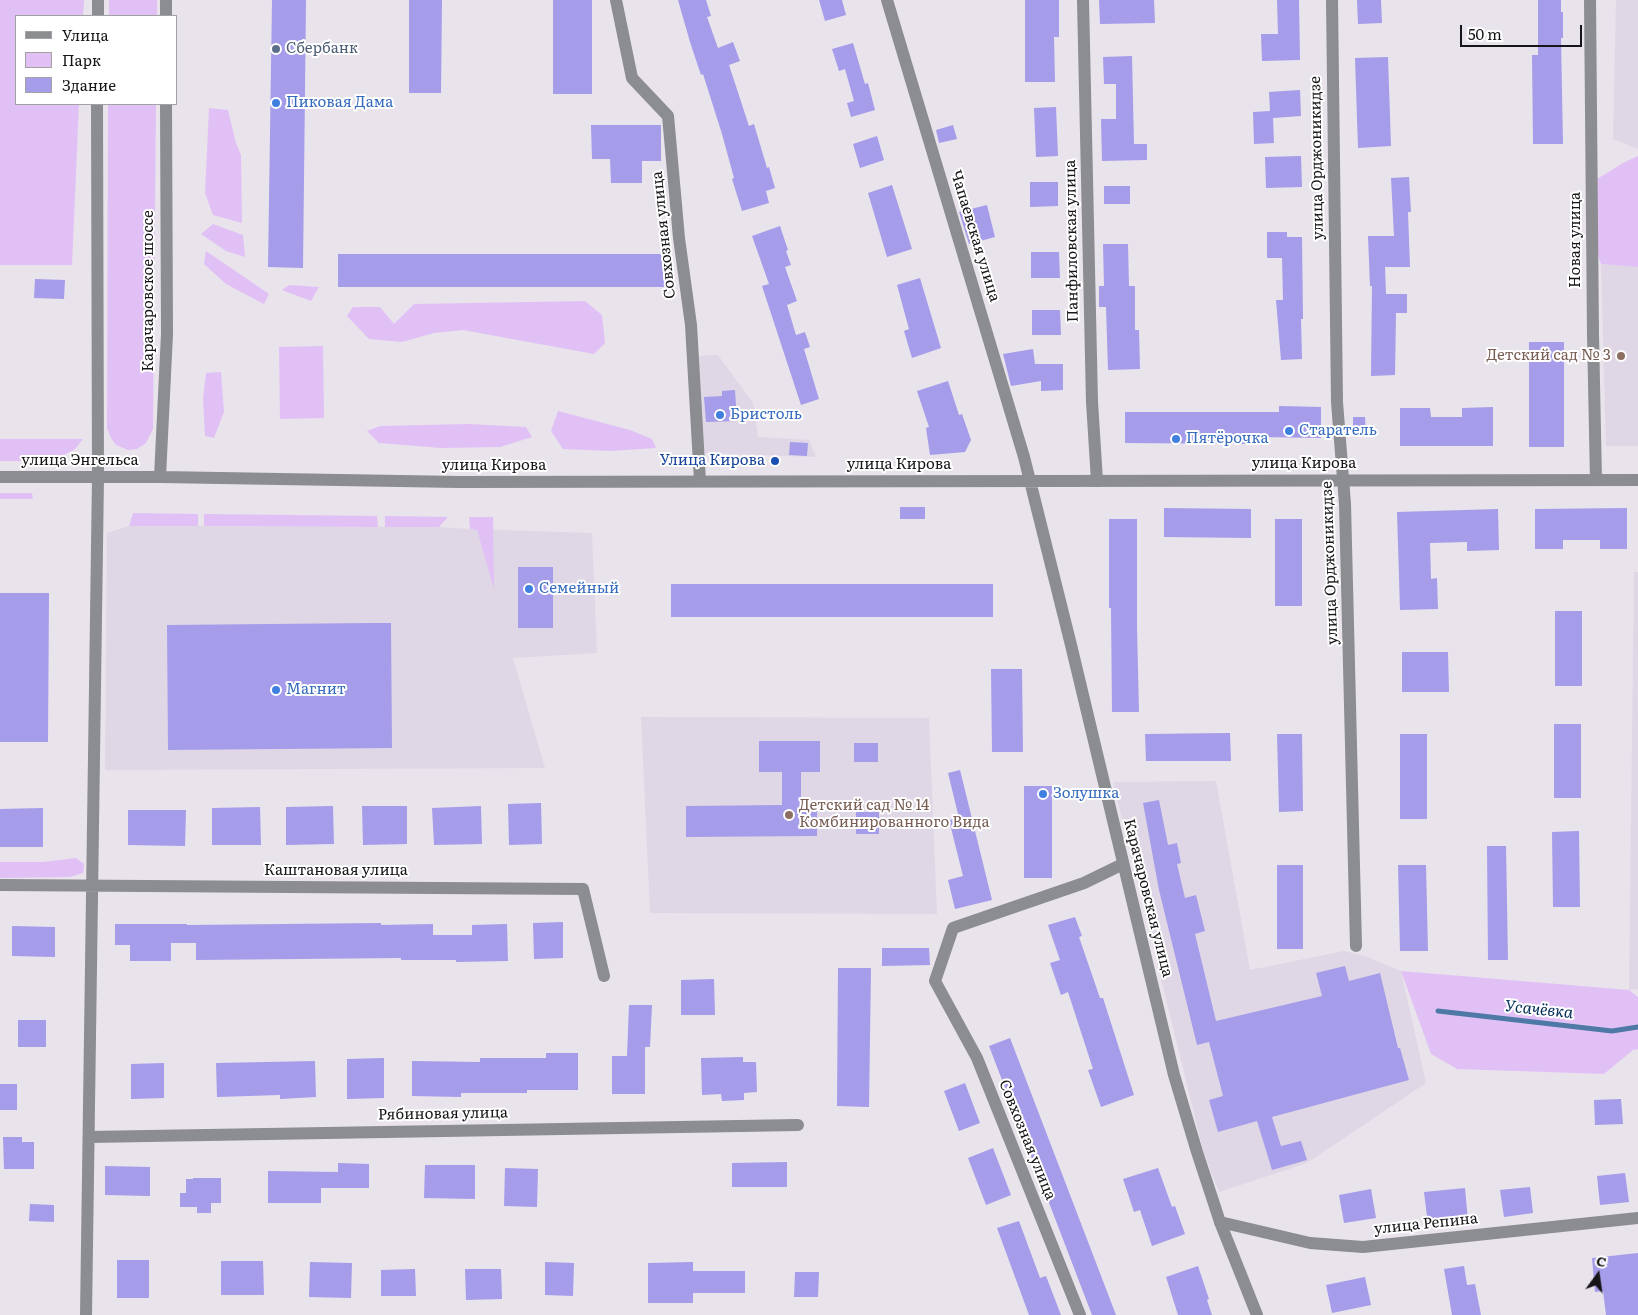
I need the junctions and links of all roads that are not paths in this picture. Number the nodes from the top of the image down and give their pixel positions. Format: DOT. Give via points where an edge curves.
graph roads {
  1 [pos="98,0"];
  2 [pos="166,0"];
  3 [pos="616,0"];
  4 [pos="887,0"];
  5 [pos="1083,0"];
  6 [pos="1332,0"];
  7 [pos="1590,0"];
  8 [pos="98,15"];
  9 [pos="166,15"];
  10 [pos="97,105"];
  11 [pos="166,105"];
  12 [pos="0,477"];
  13 [pos="98,477"];
  14 [pos="160,478"];
  15 [pos="1343,480"];
  16 [pos="1596,480"];
  17 [pos="1638,480"];
  18 [pos="700,481"];
  19 [pos="1030,481"];
  20 [pos="1097,481"];
  21 [pos="1123,864"];
  22 [pos="0,885"];
  23 [pos="91,885"];
  24 [pos="1356,946"];
  25 [pos="604,976"];
  26 [pos="798,1125"];
  27 [pos="89,1137"];
  28 [pos="1638,1218"];
  29 [pos="1220,1222"];
  30 [pos="86,1315"];
  31 [pos="1080,1315"];
  32 [pos="1257,1315"];
  1 -- 8 [label="street"];
  2 -- 9 [label="street"];
  3 -- 18 [label="street, Совхозная улица" via="632,78 668,116 691,325"];
  4 -- 19 [label="street, Чапаевская улица"];
  5 -- 20 [label="street, Панфиловская улица" via="1092,402"];
  6 -- 15 [label="street, улица Орджоникидзе" via="1337,402"];
  7 -- 16 [label="street, Новая улица"];
  10 -- 13 [label="street"];
  11 -- 14 [label="street, Карачаровское шоссе" via="167,334"];
  12 -- 13 [label="street, улица Энгельса"];
  13 -- 14 [label="street, улица Энгельса"];
  13 -- 23 [label="street"];
  14 -- 18 [label="street, улица Кирова"];
  15 -- 16 [label="street, улица Кирова"];
  15 -- 20 [label="street, улица Кирова"];
  15 -- 24 [label="street, улица Орджоникидзе"];
  16 -- 17 [label="street, улица Кирова"];
  18 -- 19 [label="street, улица Кирова"];
  19 -- 20 [label="street, улица Кирова"];
  19 -- 21 [label="street, Карачаровская улица"];
  21 -- 29 [label="street, Карачаровская улица" via="1174,1076"];
  21 -- 31 [label="street, Совхозная улица" via="1084,883 953,928 935,981 977,1058"];
  22 -- 23 [label="street, Каштановая улица"];
  23 -- 25 [label="street, Каштановая улица" via="583,889"];
  23 -- 27 [label="street"];
  26 -- 27 [label="street, Рябиновая улица"];
  27 -- 30 [label="street"];
  28 -- 29 [label="street, улица Репина" via="1363,1247 1310,1244"];
  29 -- 32 [label="street, Карачаровская улица"];
}
